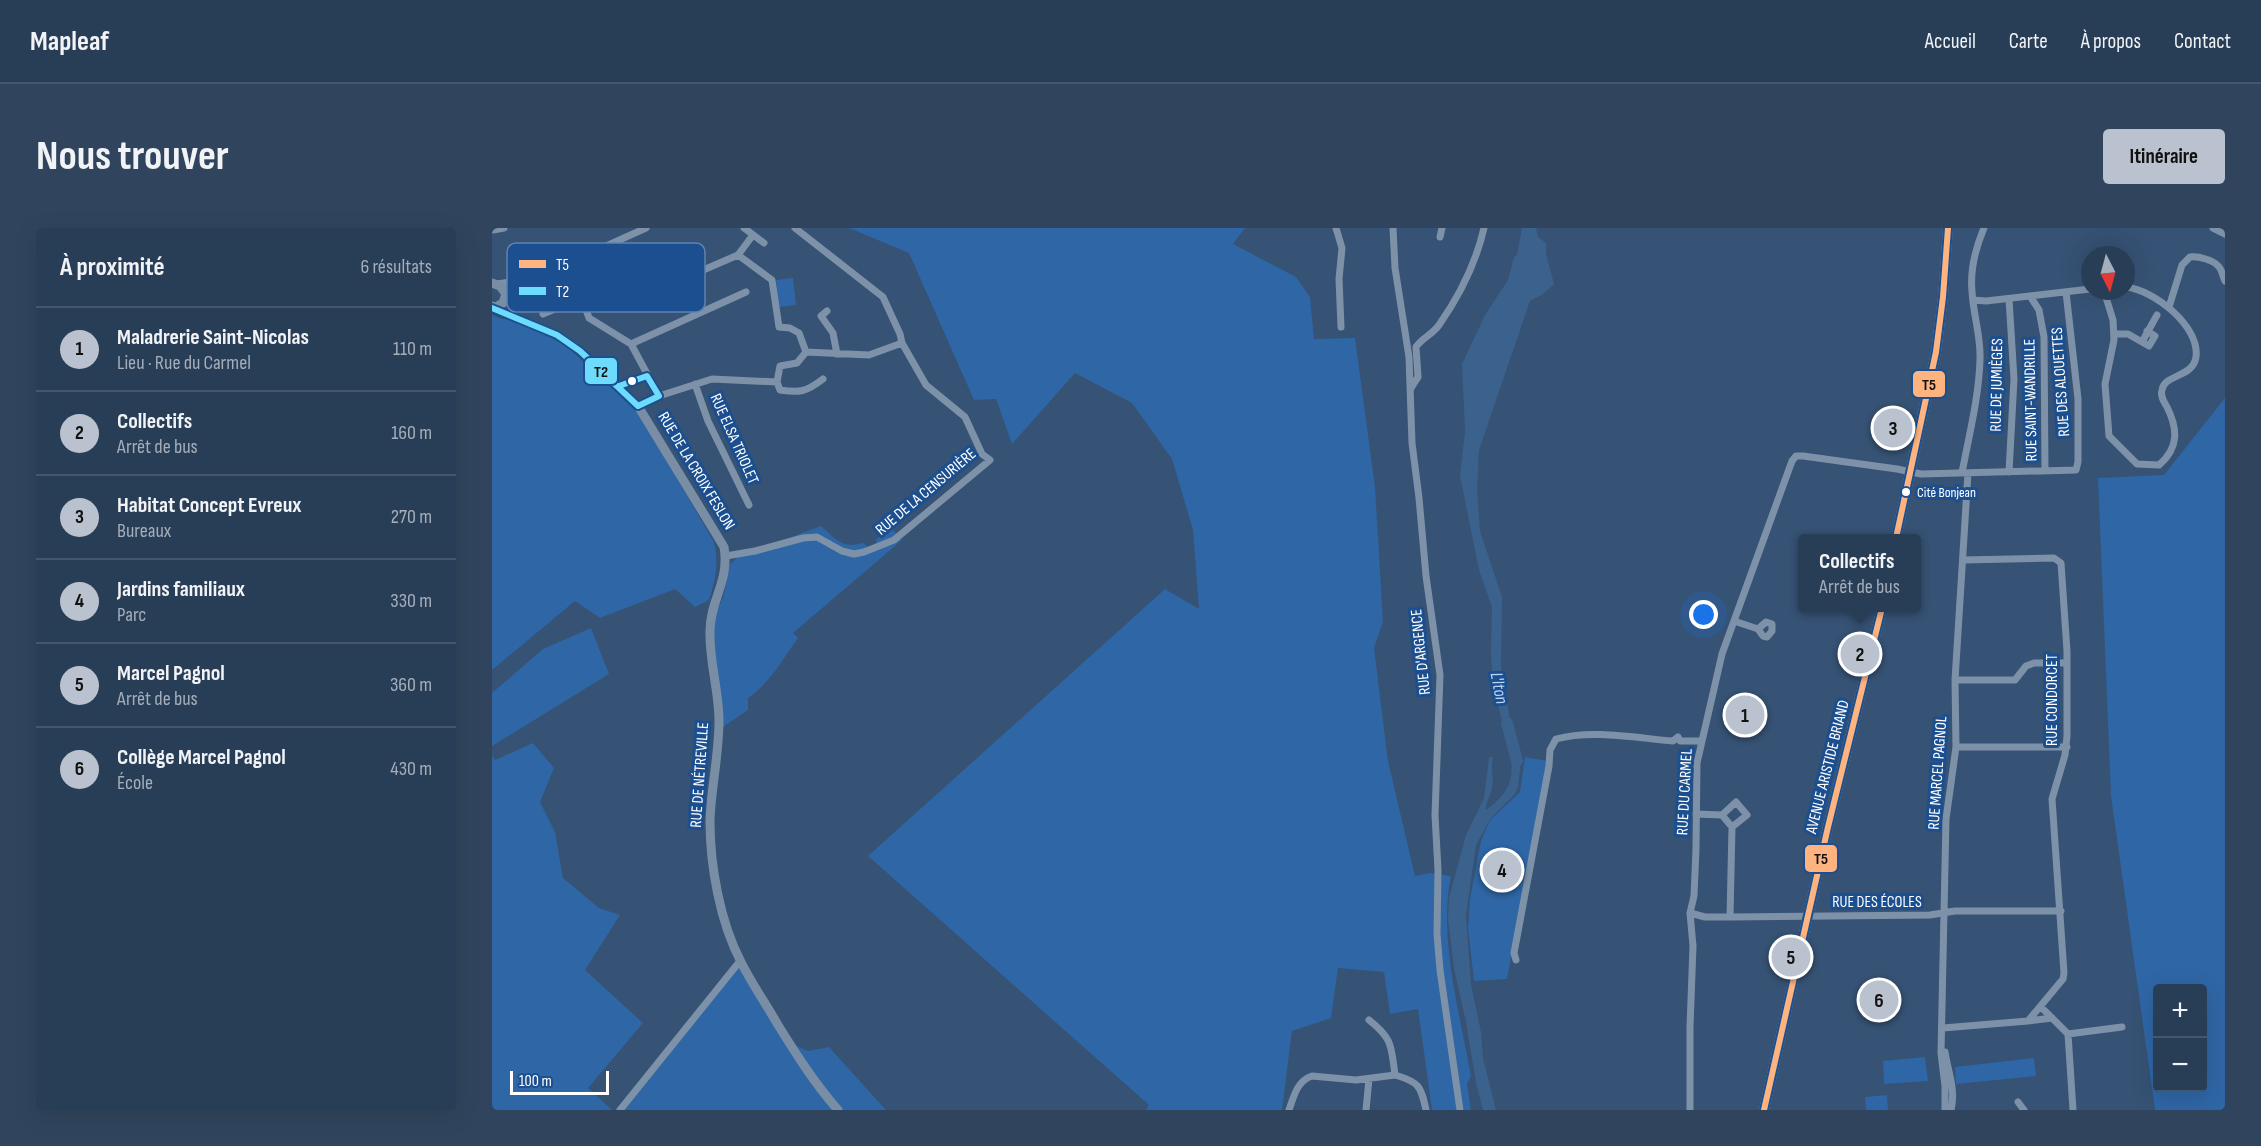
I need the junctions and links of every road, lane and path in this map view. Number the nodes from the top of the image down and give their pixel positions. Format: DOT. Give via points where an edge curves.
graph roads {
  1 [pos="504,228"];
  2 [pos="646,228"];
  3 [pos="744,228"];
  4 [pos="795,228"];
  5 [pos="1336,228"];
  6 [pos="1393,228"];
  7 [pos="1442,228"];
  8 [pos="1484,228"];
  9 [pos="1948,228"];
  10 [pos="1984,228"];
  11 [pos="2213,228"];
  12 [pos="493,229"];
  13 [pos="2225,234"];
  14 [pos="753,235"];
  15 [pos="1440,237"];
  16 [pos="613,243"];
  17 [pos="764,243"];
  18 [pos="738,255"];
  19 [pos="705,269"];
  20 [pos="2225,281"];
  21 [pos="493,282"];
  22 [pos="2081,290"];
  23 [pos="2135,290"];
  24 [pos="746,292"];
  25 [pos="2067,292"];
  26 [pos="2030,296"];
  27 [pos="506,299"];
  28 [pos="2009,299"];
  29 [pos="1973,300"];
  30 [pos="2107,300"];
  31 [pos="507,302"];
  32 [pos="492,307"];
  33 [pos="2169,307"];
  34 [pos="705,311"];
  35 [pos="827,311"];
  36 [pos="515,312"];
  37 [pos="548,312"];
  38 [pos="587,312"];
  39 [pos="702,312"];
  40 [pos="543,314"];
  41 [pos="2157,315"];
  42 [pos="523,319"];
  43 [pos="1341,327"];
  44 [pos="2114,334"];
  45 [pos="902,343"];
  46 [pos="632,344"];
  47 [pos="806,352"];
  48 [pos="837,354"];
  49 [pos="647,376"];
  50 [pos="823,379"];
  51 [pos="777,382"];
  52 [pos="695,384"];
  53 [pos="618,386"];
  54 [pos="1411,388"];
  55 [pos="659,396"];
  56 [pos="638,406"];
  57 [pos="2045,471"];
  58 [pos="1910,472"];
  59 [pos="2009,472"];
  60 [pos="1965,473"];
  61 [pos="749,505"];
  62 [pos="1897,534"];
  63 [pos="726,556"];
  64 [pos="1964,560"];
  65 [pos="1881,612"];
  66 [pos="1734,621"];
  67 [pos="1758,629"];
  68 [pos="2067,663"];
  69 [pos="1955,680"];
  70 [pos="1701,741"];
  71 [pos="1956,747"];
  72 [pos="2067,747"];
  73 [pos="1696,814"];
  74 [pos="1722,815"];
  75 [pos="1732,827"];
  76 [pos="2061,911"];
  77 [pos="1944,912"];
  78 [pos="1690,913"];
  79 [pos="1809,915"];
  80 [pos="1730,917"];
  81 [pos="1516,960"];
  82 [pos="740,962"];
  83 [pos="2041,1007"];
  84 [pos="2052,1018"];
  85 [pos="1369,1020"];
  86 [pos="2028,1021"];
  87 [pos="2122,1027"];
  88 [pos="1943,1028"];
  89 [pos="2068,1034"];
  90 [pos="1942,1041"];
  91 [pos="1395,1075"];
  92 [pos="1369,1079"];
  93 [pos="2018,1102"];
  94 [pos="620,1110"];
  95 [pos="838,1110"];
  96 [pos="1289,1110"];
  97 [pos="1366,1110"];
  98 [pos="1426,1110"];
  99 [pos="1460,1110"];
  100 [pos="1690,1110"];
  101 [pos="1764,1110"];
  102 [pos="1945,1110"];
  103 [pos="1951,1110"];
  104 [pos="2024,1110"];
  105 [pos="2073,1110"];
  1 -- 12 [label="street"];
  2 -- 16 [label="street"];
  3 -- 14 [label="street"];
  4 -- 45 [label="street, RUE DE LA CENSURIÈRE" via="883,297"];
  5 -- 43 [label="street" via="1342,248"];
  6 -- 54 [label="street, RUE D'ARGENCE"];
  7 -- 15 [label="street"];
  8 -- 54 [label="street" via="1475,260 1457,294 1436,329 1416,347 1418,377"];
  9 -- 58 [label="main road" via="1937,344"];
  10 -- 29 [label="street, RUE MARCEL PAGNOL" via="1971,279"];
  11 -- 13 [label="street"];
  14 -- 17 [label="street"];
  14 -- 18 [label="street"];
  18 -- 19 [label="street"];
  18 -- 47 [label="street" via="772,280 779,327 799,333"];
  20 -- 33 [label="street" via="2220,267 2190,257 2182,265"];
  21 -- 27 [label="street, RUE DE LA CROIX FESLON" via="503,289"];
  22 -- 25 [label="street"];
  23 -- 33 [label="street"];
  24 -- 34 [label="street"];
  25 -- 26 [label="street"];
  25 -- 57 [label="street, RUE DES ALOUETTES" via="2078,399 2078,462 2076,470"];
  26 -- 28 [label="street"];
  26 -- 57 [label="street, RUE SAINT-WANDRILLE" via="2038,310 2044,337"];
  27 -- 31 [label="street, RUE DE LA CROIX FESLON"];
  27 -- 32 [label="street"];
  28 -- 29 [label="street"];
  28 -- 59 [label="street, RUE DE JUMIÈGES" via="2014,379"];
  29 -- 60 [label="street, RUE MARCEL PAGNOL" via="1980,359"];
  30 -- 44 [label="street"];
  32 -- 42 [label="street, RUE DE LA CROIX FESLON"];
  33 -- 44 [label="street" via="2189,330 2197,354 2189,371 2164,383 2162,388 2175,437 2171,452 2159,465 2137,464 2109,436 2105,384"];
  35 -- 48 [label="street" via="821,316 833,333"];
  36 -- 42 [label="street, RUE DE LA CROIX FESLON"];
  37 -- 40 [label="street"];
  38 -- 46 [label="street" via="589,318"];
  39 -- 46 [label="street"];
  41 -- 44 [label="street" via="2142,342 2128,334"];
  42 -- 53 [label="street, RUE DE LA CROIX FESLON" via="580,351"];
  45 -- 48 [label="street" via="869,355"];
  45 -- 63 [label="street, RUE DE LA CENSURIÈRE" via="926,385 965,417 982,454 990,460 894,540 881,546 854,554 817,537"];
  46 -- 49 [label="street"];
  47 -- 48 [label="street"];
  47 -- 51 [label="street" via="797,363 780,366"];
  49 -- 53 [label="street"];
  49 -- 55 [label="street"];
  50 -- 51 [label="street" via="800,392 780,390"];
  51 -- 52 [label="street" via="712,379"];
  52 -- 55 [label="street"];
  52 -- 61 [label="street, RUE ELSA TRIOLET" via="720,450"];
  53 -- 56 [label="street, RUE DE LA CROIX FESLON"];
  54 -- 99 [label="street, RUE D'ARGENCE" via="1412,443 1441,683 1435,815 1437,934"];
  55 -- 56 [label="street"];
  56 -- 63 [label="street, RUE DE LA CROIX FESLON" via="719,536"];
  57 -- 59 [label="street"];
  58 -- 60 [label="street"];
  58 -- 62 [label="main road"];
  58 -- 66 [label="street, RUE DU CARMEL" via="1796,456"];
  59 -- 60 [label="street"];
  60 -- 64 [label="street, RUE MARCEL PAGNOL"];
  63 -- 82 [label="street, RUE DE NÉTREVILLE" via="724,580 712,611 710,631 719,720 710,820 720,903"];
  64 -- 68 [label="street, RUE CONDORCET" via="2059,560"];
  64 -- 69 [label="street, RUE MARCEL PAGNOL"];
  65 -- 79 [label="main road, AVENUE ARISTIDE BRIAND"];
  66 -- 67 [label="street"];
  66 -- 70 [label="street, RUE DU CARMEL"];
  68 -- 69 [label="street" via="2034,663 2014,680"];
  68 -- 72 [label="street, RUE CONDORCET"];
  69 -- 71 [label="street, RUE MARCEL PAGNOL"];
  70 -- 73 [label="street, RUE DU CARMEL"];
  70 -- 81 [label="street" via="1590,735 1556,739 1550,750 1514,953"];
  71 -- 72 [label="street"];
  71 -- 77 [label="street, RUE MARCEL PAGNOL" via="1947,819"];
  72 -- 76 [label="street, RUE CONDORCET" via="2052,799"];
  73 -- 74 [label="street"];
  73 -- 78 [label="street, RUE DU CARMEL"];
  74 -- 75 [label="street"];
  74 -- 75 [label="street" via="1736,802 1748,815"];
  75 -- 80 [label="street"];
  76 -- 77 [label="street, RUE DES ÉCOLES"];
  76 -- 83 [label="street, RUE CONDORCET" via="2063,979"];
  77 -- 79 [label="street, RUE DES ÉCOLES"];
  77 -- 88 [label="street, RUE MARCEL PAGNOL"];
  78 -- 80 [label="street, RUE DES ÉCOLES"];
  78 -- 100 [label="street, RUE DU CARMEL"];
  79 -- 80 [label="street, RUE DES ÉCOLES"];
  79 -- 101 [label="main road, AVENUE ARISTIDE BRIAND"];
  82 -- 94 [label="street"];
  82 -- 95 [label="street, RUE DE NÉTREVILLE" via="808,1072"];
  83 -- 84 [label="street"];
  83 -- 86 [label="street, RUE CONDORCET"];
  84 -- 86 [label="street"];
  84 -- 89 [label="street"];
  85 -- 91 [label="street" via="1391,1042"];
  86 -- 88 [label="street"];
  87 -- 89 [label="street"];
  88 -- 90 [label="street, RUE MARCEL PAGNOL"];
  89 -- 105 [label="street"];
  90 -- 102 [label="street, RUE MARCEL PAGNOL"];
  90 -- 103 [label="street, RUE MARCEL PAGNOL" via="1952,1083"];
  91 -- 92 [label="street"];
  91 -- 98 [label="street" via="1419,1085"];
  92 -- 96 [label="street" via="1312,1076 1298,1086"];
  92 -- 97 [label="street"];
  93 -- 104 [label="street"];
}
